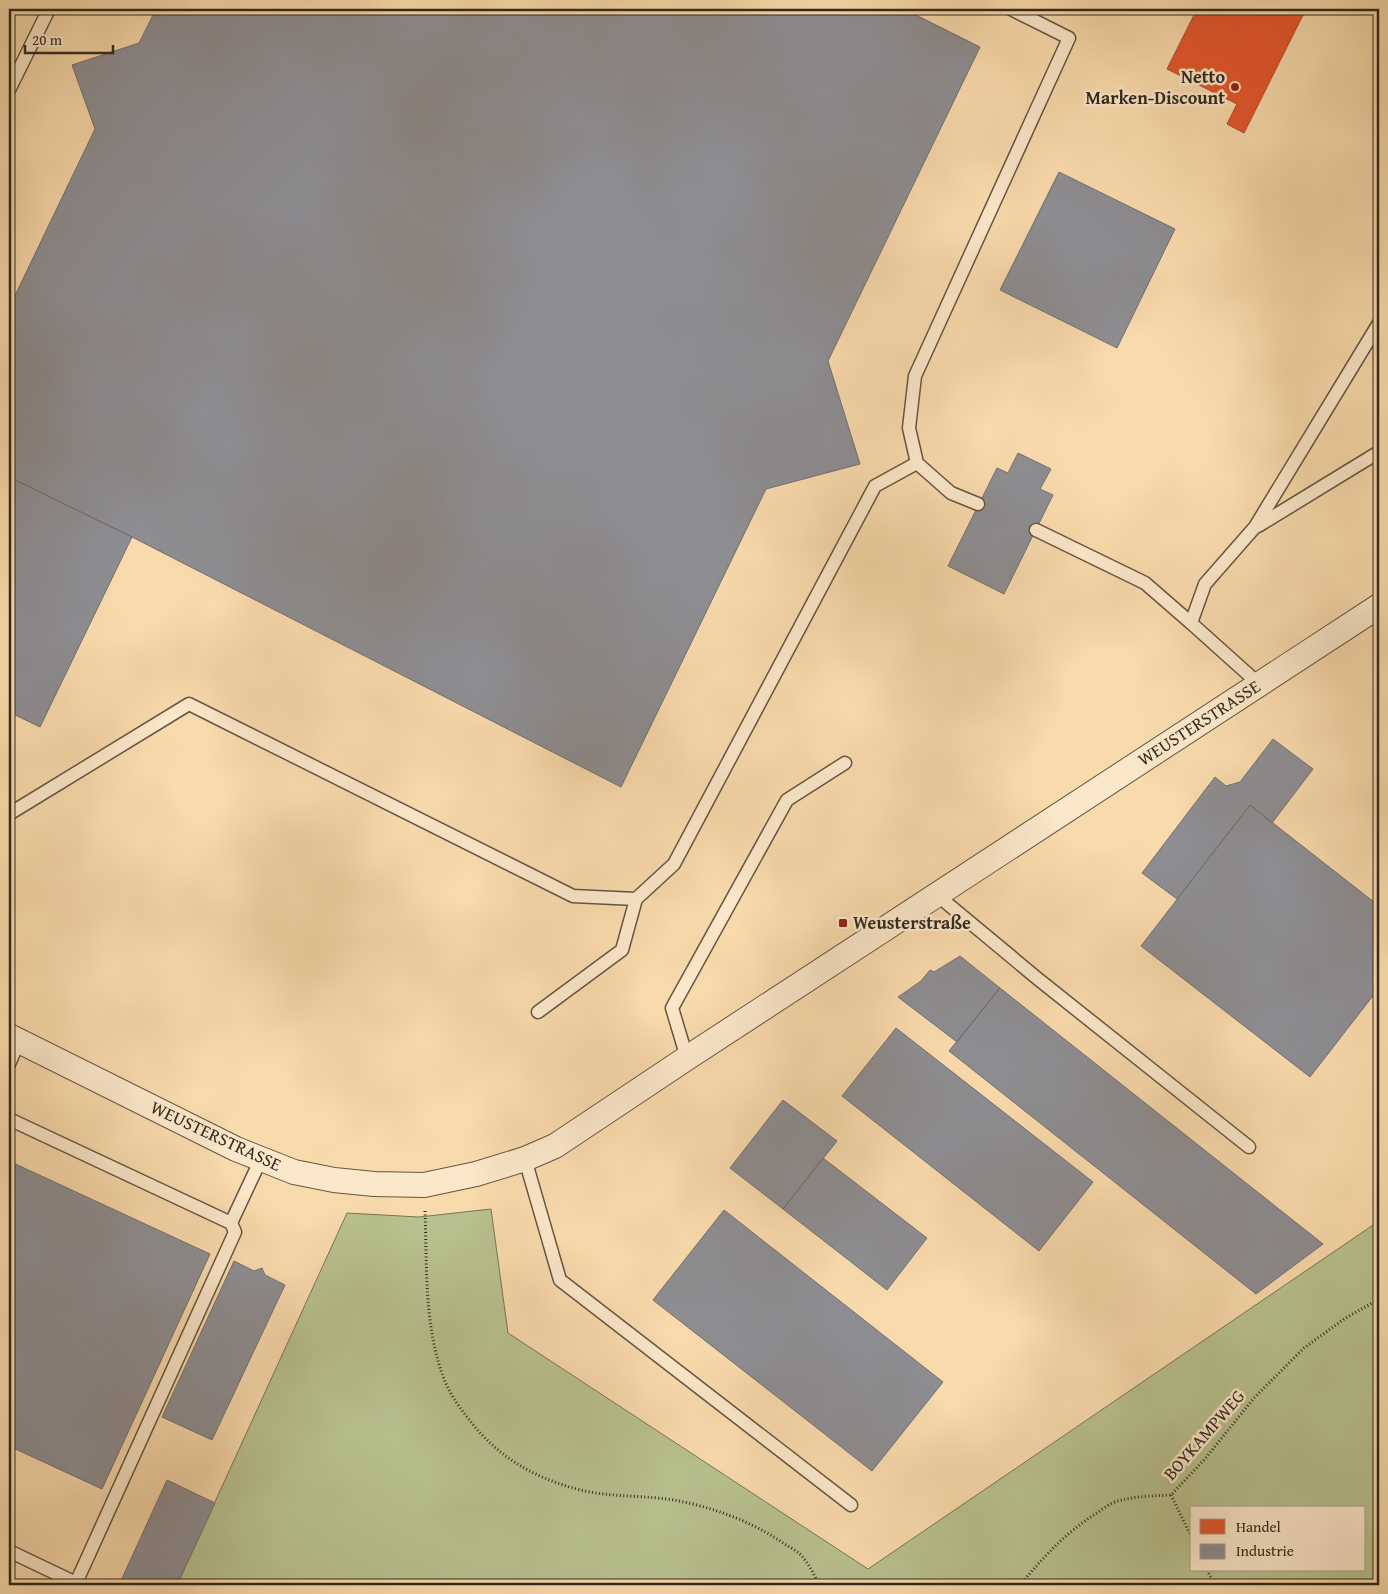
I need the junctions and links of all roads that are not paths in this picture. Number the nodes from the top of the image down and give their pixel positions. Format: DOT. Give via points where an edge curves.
graph roads {
  1 [pos="49,9"];
  2 [pos="1011,9"];
  3 [pos="9,90"];
  4 [pos="1379,323"];
  5 [pos="1379,452"];
  6 [pos="917,463"];
  7 [pos="978,504"];
  8 [pos="1256,527"];
  9 [pos="1036,530"];
  10 [pos="1379,606"];
  11 [pos="1191,623"];
  12 [pos="1258,684"];
  13 [pos="845,763"];
  14 [pos="9,814"];
  15 [pos="937,895"];
  16 [pos="636,899"];
  17 [pos="538,1012"];
  18 [pos="14,1038"];
  19 [pos="687,1058"];
  20 [pos="9,1064"];
  21 [pos="9,1119"];
  22 [pos="1249,1147"];
  23 [pos="261,1158"];
  24 [pos="525,1158"];
  25 [pos="231,1223"];
  26 [pos="851,1505"];
  27 [pos="9,1551"];
  1 -- 3 [label="lane"];
  2 -- 6 [label="lane" via="1070,38 915,376 909,428"];
  4 -- 8 [label="lane"];
  5 -- 8 [label="lane"];
  6 -- 7 [label="lane" via="951,492"];
  6 -- 16 [label="lane" via="875,486 674,864"];
  8 -- 11 [label="lane" via="1205,584"];
  9 -- 11 [label="lane" via="1145,583"];
  10 -- 12 [label="street, WEUSTERSTRASSE"];
  11 -- 12 [label="lane"];
  12 -- 15 [label="street, WEUSTERSTRASSE"];
  13 -- 19 [label="lane" via="787,800 672,1008"];
  14 -- 16 [label="lane" via="189,704 573,896"];
  15 -- 19 [label="street, WEUSTERSTRASSE"];
  15 -- 22 [label="lane"];
  16 -- 17 [label="lane" via="622,950"];
  18 -- 20 [label="lane"];
  18 -- 23 [label="street, WEUSTERSTRASSE"];
  19 -- 24 [label="street, WEUSTERSTRASSE" via="555,1146"];
  21 -- 25 [label="lane"];
  23 -- 24 [label="street, WEUSTERSTRASSE" via="294,1172 374,1184 424,1184 476,1174"];
  23 -- 25 [label="lane"];
  24 -- 26 [label="lane" via="560,1280"];
  25 -- 27 [label="lane" via="235,1232 76,1583"];
}
